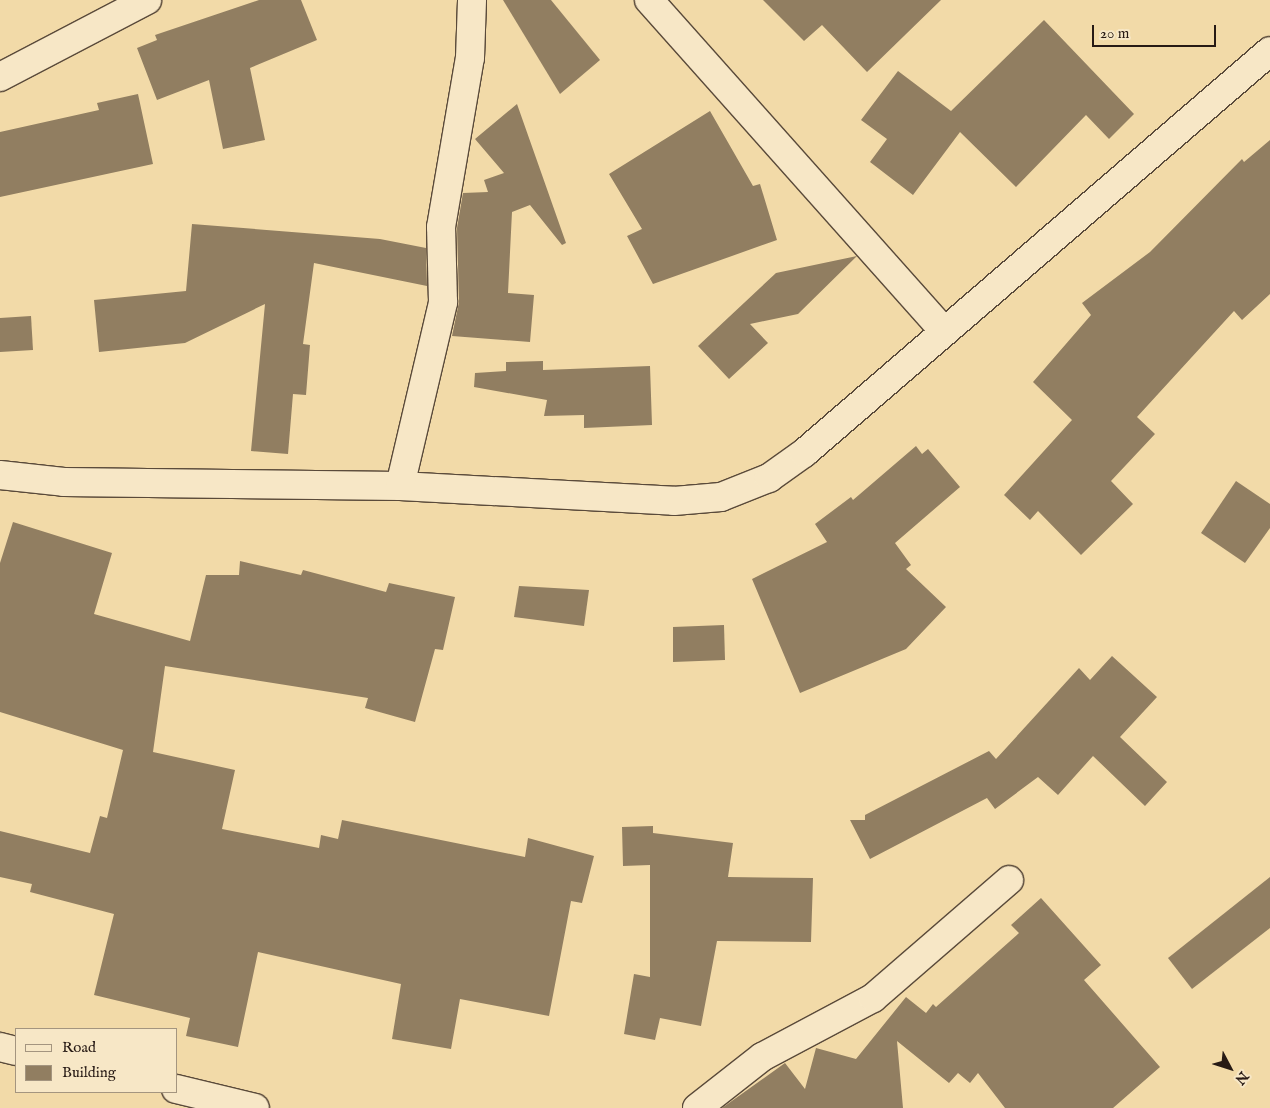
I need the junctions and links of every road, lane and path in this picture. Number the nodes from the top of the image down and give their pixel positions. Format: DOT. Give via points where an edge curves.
graph roads {
  1 [pos="147,0"];
  2 [pos="472,0"];
  3 [pos="649,0"];
  4 [pos="1270,51"];
  5 [pos="0,77"];
  6 [pos="943,330"];
  7 [pos="0,474"];
  8 [pos="400,486"];
  9 [pos="1009,880"];
  10 [pos="0,1047"];
  11 [pos="15,1051"];
  12 [pos="178,1089"];
  13 [pos="255,1108"];
  14 [pos="697,1108"];
  1 -- 5 [label="street"];
  2 -- 8 [label="street" via="470,58 441,227 443,302"];
  3 -- 6 [label="street"];
  4 -- 6 [label="street"];
  6 -- 8 [label="street" via="804,453 769,478 721,497 674,501"];
  7 -- 8 [label="street" via="64,482"];
  9 -- 14 [label="street" via="873,998 762,1057"];
  10 -- 11 [label="street"];
  12 -- 13 [label="street"];
}
